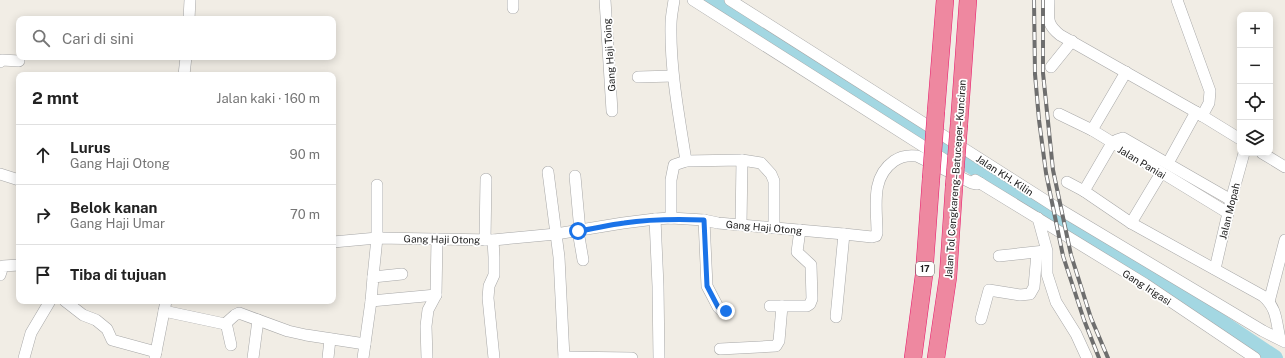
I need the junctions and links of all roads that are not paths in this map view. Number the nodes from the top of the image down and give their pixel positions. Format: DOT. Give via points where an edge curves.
graph roads {
  1 [pos="190,0"];
  2 [pos="605,0"];
  3 [pos="674,0"];
  4 [pos="693,0"];
  5 [pos="730,0"];
  6 [pos="945,0"];
  7 [pos="968,0"];
  8 [pos="1049,0"];
  9 [pos="1177,0"];
  10 [pos="189,16"];
  11 [pos="1072,41"];
  12 [pos="186,60"];
  13 [pos="0,62"];
  14 [pos="19,62"];
  15 [pos="1051,67"];
  16 [pos="184,72"];
  17 [pos="1126,72"];
  18 [pos="673,76"];
  19 [pos="638,77"];
  20 [pos="612,111"];
  21 [pos="1059,114"];
  22 [pos="1199,114"];
  23 [pos="1092,130"];
  24 [pos="1237,137"];
  25 [pos="1112,143"];
  26 [pos="1243,156"];
  27 [pos="1267,156"];
  28 [pos="742,160"];
  29 [pos="686,161"];
  30 [pos="1168,163"];
  31 [pos="1285,167"];
  32 [pos="548,172"];
  33 [pos="1161,173"];
  34 [pos="0,174"];
  35 [pos="575,176"];
  36 [pos="16,179"];
  37 [pos="486,180"];
  38 [pos="1067,182"];
  39 [pos="980,183"];
  40 [pos="377,185"];
  41 [pos="1084,191"];
  42 [pos="1231,200"];
  43 [pos="1228,213"];
  44 [pos="671,218"];
  45 [pos="1038,218"];
  46 [pos="655,219"];
  47 [pos="704,220"];
  48 [pos="1131,223"];
  49 [pos="741,225"];
  50 [pos="774,228"];
  51 [pos="800,230"];
  52 [pos="579,231"];
  53 [pos="556,234"];
  54 [pos="844,234"];
  55 [pos="377,238"];
  56 [pos="437,239"];
  57 [pos="489,240"];
  58 [pos="1285,240"];
  59 [pos="336,242"];
  60 [pos="1042,252"];
  61 [pos="999,256"];
  62 [pos="583,260"];
  63 [pos="16,266"];
  64 [pos="1215,269"];
  65 [pos="402,274"];
  66 [pos="0,275"];
  67 [pos="373,277"];
  68 [pos="436,295"];
  69 [pos="371,301"];
  70 [pos="1269,302"];
  71 [pos="48,304"];
  72 [pos="69,304"];
  73 [pos="165,306"];
  74 [pos="770,306"];
  75 [pos="782,306"];
  76 [pos="726,311"];
  77 [pos="836,317"];
  78 [pos="981,318"];
  79 [pos="258,320"];
  80 [pos="225,324"];
  81 [pos="330,339"];
  82 [pos="1282,341"];
  83 [pos="365,344"];
  84 [pos="231,345"];
  85 [pos="720,349"];
  86 [pos="156,355"];
  87 [pos="24,358"];
  88 [pos="253,358"];
  89 [pos="328,358"];
  90 [pos="363,358"];
  91 [pos="428,358"];
  92 [pos="494,358"];
  93 [pos="564,358"];
  94 [pos="632,358"];
  95 [pos="659,358"];
  96 [pos="913,358"];
  97 [pos="936,358"];
  98 [pos="1087,358"];
  99 [pos="1255,358"];
  1 -- 10 [label="street"];
  2 -- 20 [label="street, Gang Haji Toing"];
  3 -- 18 [label="street" via="671,24"];
  4 -- 39 [label="street, Jalan KH. Kilin"];
  5 -- 82 [label="street, Jalan KH. Kilin" via="1054,206"];
  6 -- 96 [label="highway, 17, bridge" via="924,275"];
  7 -- 97 [label="highway, Jalan Tol Cengkareng–Batuceper–Kunciran / 17, bridge" via="948,277"];
  8 -- 11 [label="street" via="1052,29"];
  9 -- 22 [label="street" via="1210,91 1209,103"];
  11 -- 15 [label="street"];
  11 -- 17 [label="street"];
  12 -- 16 [label="street"];
  13 -- 14 [label="street"];
  17 -- 22 [label="street"];
  17 -- 23 [label="street"];
  18 -- 19 [label="street"];
  18 -- 29 [label="street"];
  21 -- 23 [label="street"];
  22 -- 24 [label="street"];
  22 -- 30 [label="street"];
  23 -- 25 [label="street"];
  25 -- 30 [label="street, Jalan Paniai" via="1123,138"];
  25 -- 33 [label="street, Jalan Paniai"];
  25 -- 41 [label="street"];
  26 -- 42 [label="street, Jalan Mopah"];
  27 -- 31 [label="street"];
  28 -- 29 [label="street"];
  28 -- 49 [label="street"];
  28 -- 50 [label="street" via="761,163 771,174 774,181"];
  29 -- 44 [label="street" via="674,165 672,171"];
  30 -- 42 [label="street, Jalan Paniai"];
  32 -- 53 [label="street"];
  33 -- 43 [label="street, Jalan Paniai"];
  33 -- 48 [label="street"];
  34 -- 36 [label="street"];
  35 -- 52 [label="street"];
  37 -- 57 [label="street"];
  38 -- 41 [label="street"];
  39 -- 45 [label="street, Jalan KH. Kilin"];
  39 -- 54 [label="street, Gang Haji Otong" via="972,183 917,156 899,158 880,176 876,188 876,236 872,238"];
  40 -- 55 [label="street"];
  41 -- 48 [label="street"];
  42 -- 43 [label="street, Jalan Mopah"];
  43 -- 64 [label="street, Jalan Mopah"];
  44 -- 46 [label="street, Gang Haji Otong"];
  44 -- 47 [label="street, Gang Haji Otong"];
  45 -- 60 [label="street"];
  45 -- 99 [label="street, Gang Irigasi" via="1145,284"];
  46 -- 52 [label="street, Gang Haji Otong"];
  46 -- 95 [label="street"];
  47 -- 49 [label="street, Gang Haji Otong"];
  47 -- 76 [label="street" via="707,286 718,307"];
  48 -- 64 [label="street"];
  49 -- 50 [label="street, Gang Haji Otong"];
  50 -- 51 [label="street, Gang Haji Otong"];
  51 -- 54 [label="street, Gang Haji Otong"];
  51 -- 75 [label="street" via="797,252 812,267 812,299 807,306"];
  52 -- 53 [label="street, Gang Haji Otong"];
  52 -- 62 [label="street"];
  53 -- 57 [label="street, Gang Haji Otong"];
  53 -- 93 [label="street"];
  54 -- 77 [label="street"];
  55 -- 56 [label="street, Gang Haji Otong"];
  55 -- 59 [label="street, Gang Haji Otong"];
  55 -- 67 [label="street"];
  56 -- 57 [label="street, Gang Haji Otong"];
  56 -- 68 [label="street"];
  57 -- 92 [label="street" via="494,257 494,275 489,286 488,298"];
  58 -- 70 [label="street"];
  60 -- 61 [label="street"];
  60 -- 78 [label="street" via="1030,294 989,290"];
  60 -- 98 [label="street" via="1056,302"];
  63 -- 66 [label="street" via="3,266"];
  64 -- 70 [label="street"];
  65 -- 67 [label="street"];
  67 -- 69 [label="street"];
  68 -- 69 [label="street"];
  68 -- 91 [label="street" via="428,310"];
  69 -- 83 [label="street"];
  70 -- 82 [label="street" via="1274,308"];
  71 -- 87 [label="street" via="31,333"];
  72 -- 86 [label="street" via="107,329 112,340"];
  73 -- 80 [label="street"];
  73 -- 86 [label="street"];
  74 -- 75 [label="street"];
  75 -- 85 [label="street" via="779,341 776,346"];
  79 -- 80 [label="street" via="239,313"];
  79 -- 81 [label="street" via="288,331"];
  79 -- 88 [label="street"];
  80 -- 84 [label="street"];
  81 -- 83 [label="street"];
  81 -- 89 [label="street"];
  83 -- 90 [label="street"];
  93 -- 94 [label="street"];
}
